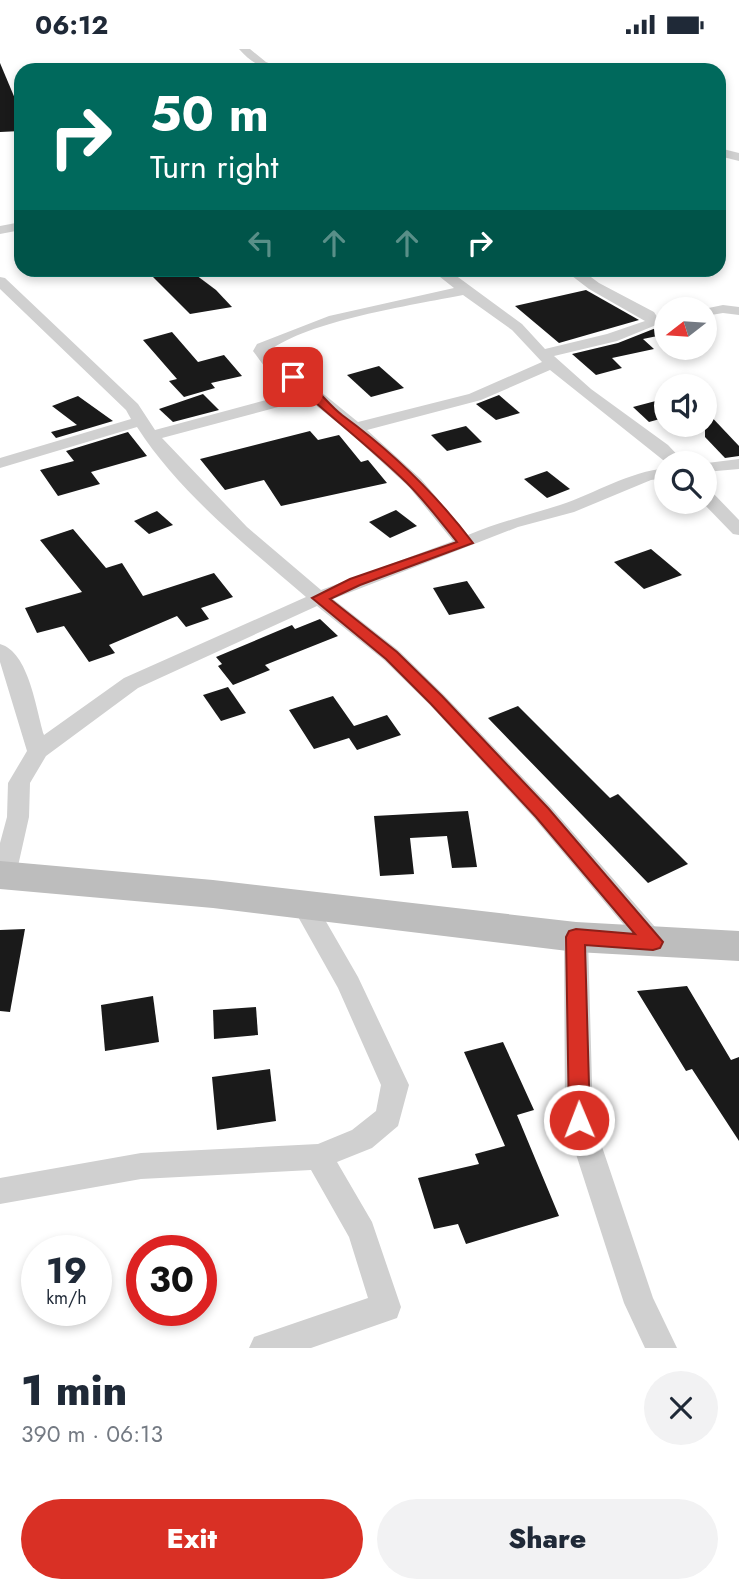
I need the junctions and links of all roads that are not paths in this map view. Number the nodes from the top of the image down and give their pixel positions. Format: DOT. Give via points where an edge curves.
graph roads {
  1 [pos="244,49"];
  2 [pos="261,63"];
  3 [pos="447,277"];
  4 [pos="581,277"];
  5 [pos="0,281"];
  6 [pos="464,290"];
  7 [pos="718,310"];
  8 [pos="739,311"];
  9 [pos="654,318"];
  10 [pos="654,324"];
  11 [pos="547,359"];
  12 [pos="312,393"];
  13 [pos="146,428"];
  14 [pos="355,428"];
  15 [pos="662,449"];
  16 [pos="0,463"];
  17 [pos="739,464"];
  18 [pos="717,466"];
  19 [pos="654,475"];
  20 [pos="717,507"];
  21 [pos="739,530"];
  22 [pos="466,543"];
  23 [pos="319,598"];
  24 [pos="0,651"];
  25 [pos="38,751"];
  26 [pos="2,875"];
  27 [pos="304,906"];
  28 [pos="576,937"];
  29 [pos="653,942"];
  30 [pos="739,946"];
  31 [pos="320,1157"];
  32 [pos="0,1191"];
  33 [pos="265,1348"];
  34 [pos="661,1348"];
  1 -- 2 [label="street"];
  3 -- 6 [label="street"];
  4 -- 9 [label="street"];
  5 -- 13 [label="street" via="132,408"];
  6 -- 11 [label="street" via="517,327"];
  6 -- 12 [label="street" via="285,335 262,347 270,363"];
  7 -- 8 [label="street"];
  10 -- 11 [label="street"];
  11 -- 14 [label="street" via="475,397"];
  11 -- 15 [label="street"];
  12 -- 13 [label="street"];
  12 -- 14 [label="street"];
  13 -- 16 [label="street"];
  13 -- 23 [label="street" via="241,531"];
  14 -- 22 [label="street" via="415,483"];
  17 -- 18 [label="street"];
  19 -- 22 [label="street"];
  20 -- 21 [label="street"];
  22 -- 23 [label="street"];
  23 -- 25 [label="street" via="131,683"];
  23 -- 29 [label="street" via="391,655 437,700 542,812"];
  24 -- 25 [label="street" via="12,661"];
  25 -- 26 [label="street" via="19,783 18,817"];
  26 -- 27 [label="main road"];
  27 -- 28 [label="main road"];
  27 -- 31 [label="street" via="349,984 395,1085 388,1117 362,1139"];
  28 -- 29 [label="main road"];
  28 -- 34 [label="street" via="579,1120 639,1303"];
  29 -- 30 [label="main road"];
  31 -- 32 [label="street" via="141,1166"];
  31 -- 33 [label="street" via="362,1231 386,1307"];
}
